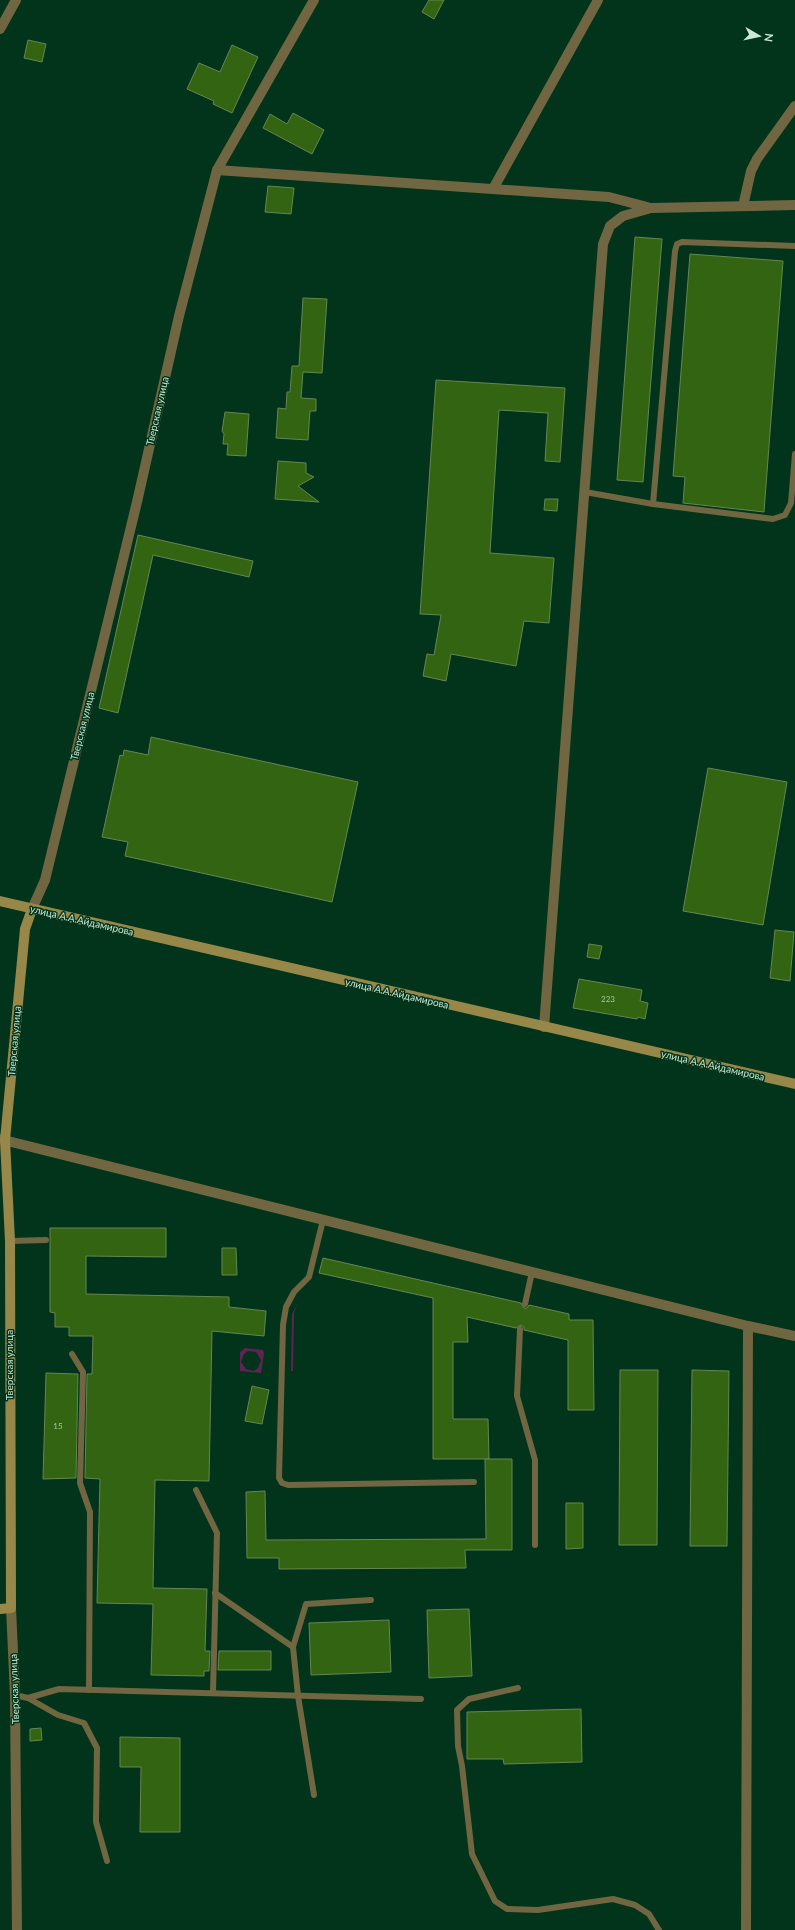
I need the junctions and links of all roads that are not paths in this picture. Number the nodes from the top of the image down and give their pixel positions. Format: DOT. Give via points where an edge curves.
graph roads {
  1 [pos="16,0"];
  2 [pos="314,0"];
  3 [pos="598,0"];
  4 [pos="0,29"];
  5 [pos="795,106"];
  6 [pos="217,170"];
  7 [pos="493,189"];
  8 [pos="795,205"];
  9 [pos="743,206"];
  10 [pos="651,208"];
  11 [pos="795,246"];
  12 [pos="795,454"];
  13 [pos="585,492"];
  14 [pos="653,504"];
  15 [pos="0,901"];
  16 [pos="32,909"];
  17 [pos="544,1027"];
  18 [pos="795,1084"];
  19 [pos="2,1140"];
  20 [pos="323,1220"];
  21 [pos="46,1240"];
  22 [pos="10,1241"];
  23 [pos="532,1272"];
  24 [pos="525,1304"];
  25 [pos="748,1326"];
  26 [pos="520,1329"];
  27 [pos="795,1336"];
  28 [pos="72,1354"];
  29 [pos="474,1482"];
  30 [pos="196,1490"];
  31 [pos="535,1545"];
  32 [pos="215,1593"];
  33 [pos="371,1600"];
  34 [pos="11,1608"];
  35 [pos="0,1609"];
  36 [pos="293,1647"];
  37 [pos="518,1688"];
  38 [pos="89,1690"];
  39 [pos="214,1693"];
  40 [pos="15,1695"];
  41 [pos="298,1696"];
  42 [pos="28,1698"];
  43 [pos="421,1699"];
  44 [pos="314,1795"];
  45 [pos="107,1860"];
  46 [pos="17,1930"];
  47 [pos="659,1930"];
  48 [pos="746,1930"];
  1 -- 4 [label="street"];
  2 -- 6 [label="street, Тверская улица"];
  3 -- 7 [label="street"];
  5 -- 9 [label="street" via="757,159 751,171"];
  6 -- 7 [label="street"];
  6 -- 16 [label="street, Тверская улица" via="179,316 135,510 45,880"];
  7 -- 10 [label="street" via="609,197"];
  8 -- 9 [label="street"];
  9 -- 10 [label="street"];
  10 -- 13 [label="street" via="623,216 610,226 603,244"];
  11 -- 14 [label="lane" via="682,242 677,244"];
  12 -- 14 [label="lane" via="791,503 785,515 773,519"];
  13 -- 14 [label="lane"];
  13 -- 17 [label="street"];
  15 -- 16 [label="main road, улица А.А.Айдамирова"];
  16 -- 17 [label="main road, улица А.А.Айдамирова"];
  16 -- 19 [label="main road, Тверская улица" via="25,929"];
  17 -- 18 [label="main road, улица А.А.Айдамирова"];
  19 -- 20 [label="street"];
  19 -- 22 [label="main road, Тверская улица"];
  20 -- 23 [label="street"];
  20 -- 29 [label="lane" via="310,1277 294,1292 286,1307 283,1325 279,1478 282,1483 288,1485"];
  21 -- 22 [label="lane"];
  22 -- 34 [label="main road, Тверская улица"];
  23 -- 24 [label="lane"];
  23 -- 25 [label="street"];
  25 -- 27 [label="street"];
  25 -- 48 [label="street"];
  26 -- 31 [label="lane" via="517,1396 535,1460"];
  28 -- 38 [label="lane" via="83,1372 80,1483 90,1512"];
  30 -- 32 [label="lane" via="216,1533"];
  32 -- 36 [label="lane"];
  32 -- 39 [label="lane"];
  33 -- 36 [label="lane" via="306,1604"];
  34 -- 35 [label="main road"];
  34 -- 40 [label="street, Тверская улица"];
  36 -- 41 [label="lane"];
  37 -- 47 [label="lane" via="469,1699 457,1710 458,1746 472,1854 495,1901 507,1909 538,1910 613,1899 635,1905 649,1914"];
  38 -- 39 [label="lane"];
  38 -- 42 [label="lane" via="59,1689"];
  39 -- 41 [label="lane"];
  40 -- 42 [label="lane"];
  40 -- 46 [label="street, Тверская улица"];
  41 -- 43 [label="lane"];
  41 -- 44 [label="lane"];
  42 -- 45 [label="lane" via="58,1715 84,1723 97,1748 96,1822"];
}
